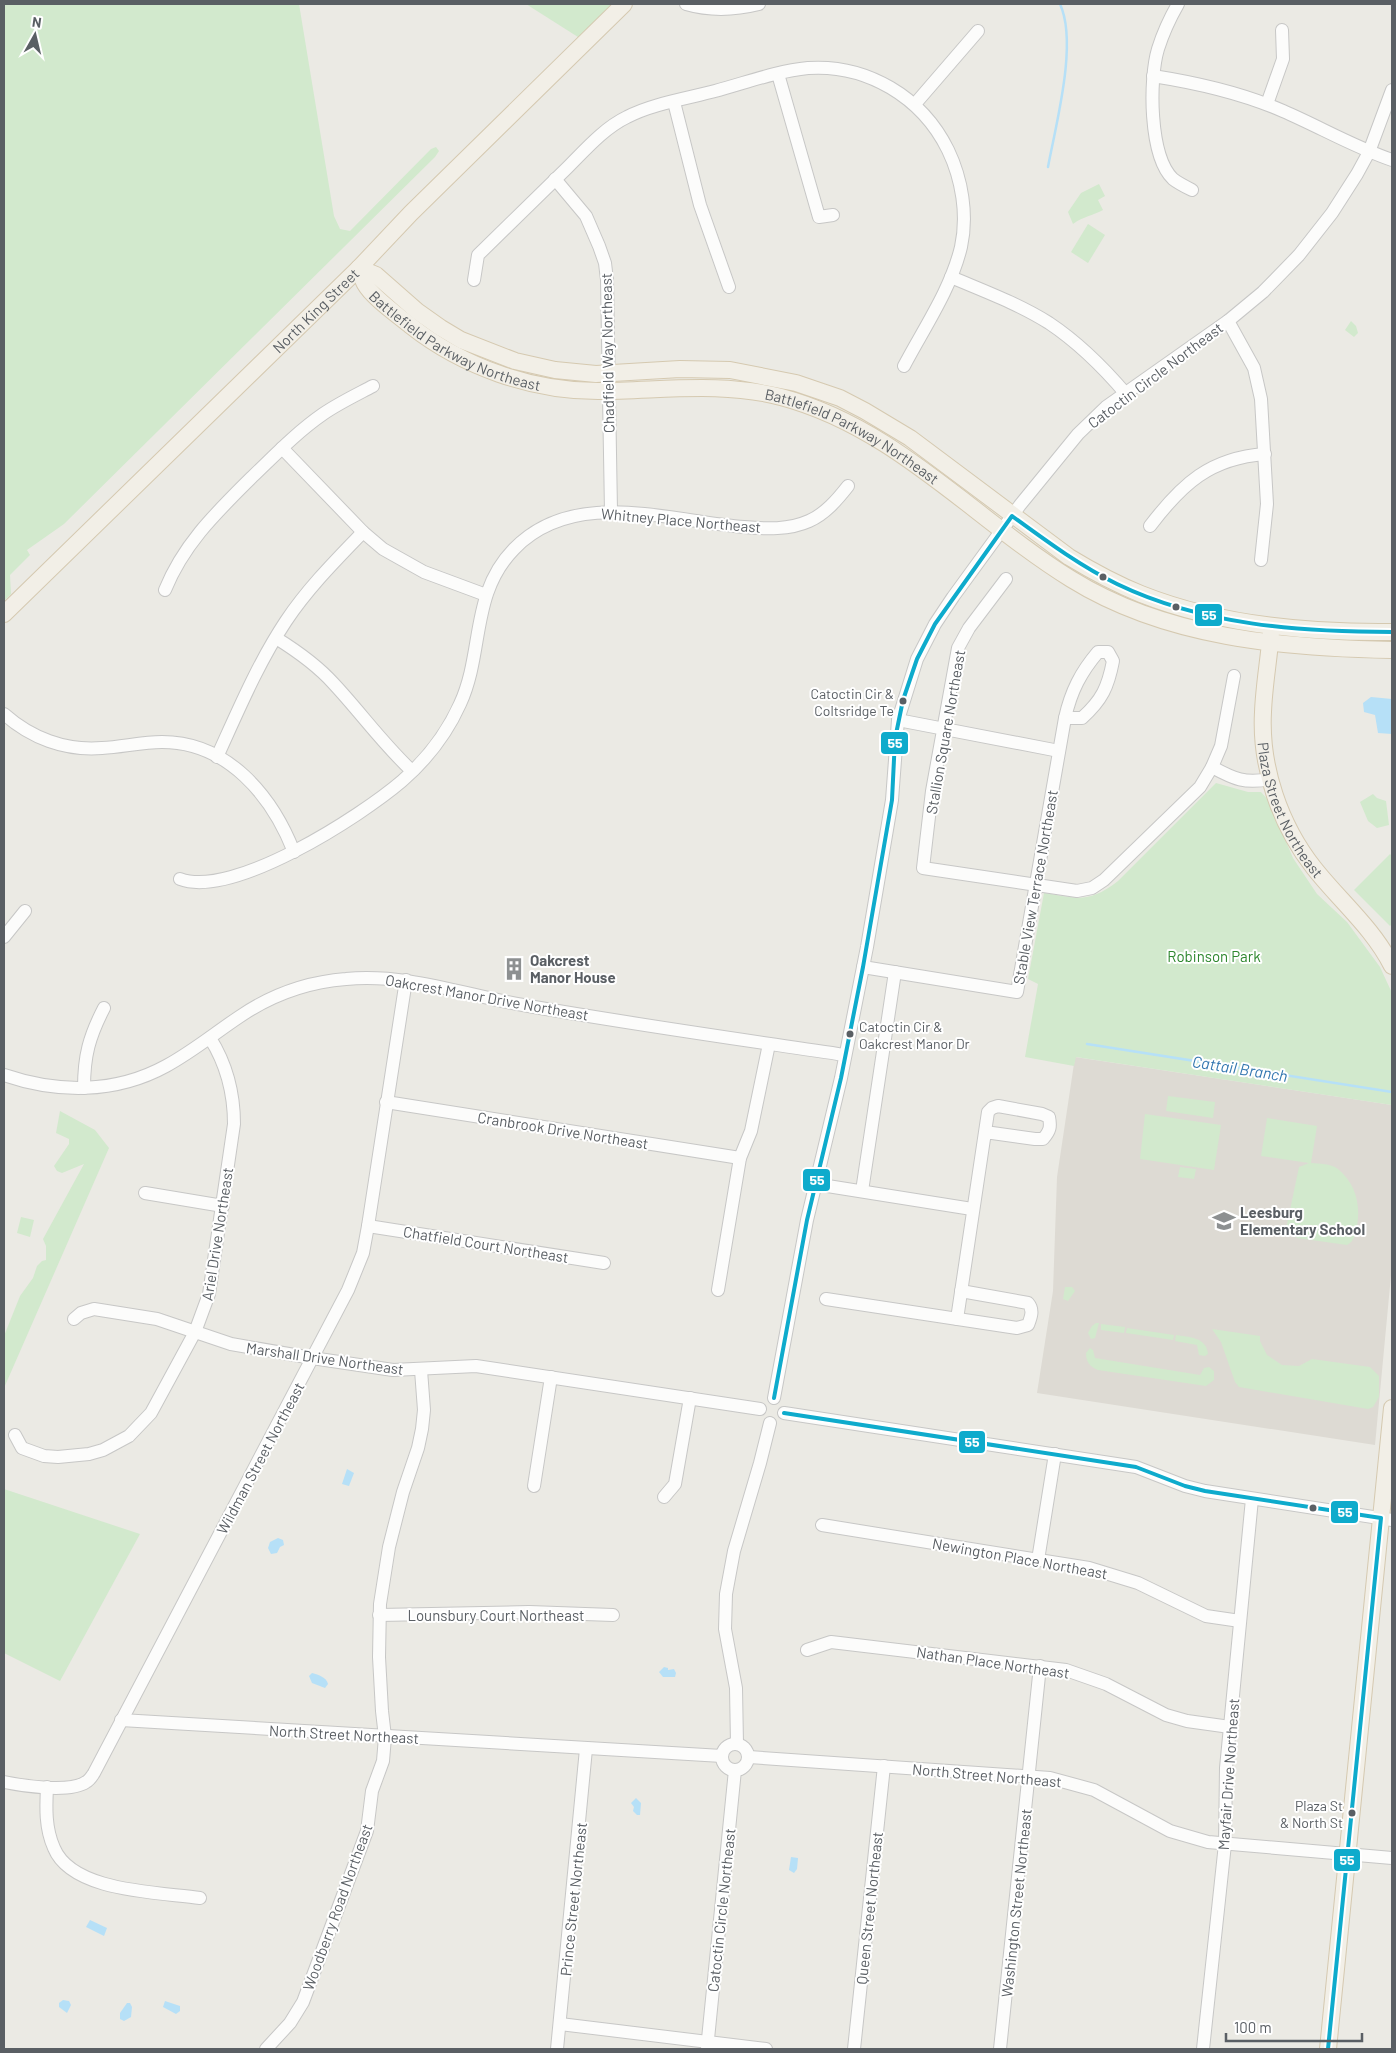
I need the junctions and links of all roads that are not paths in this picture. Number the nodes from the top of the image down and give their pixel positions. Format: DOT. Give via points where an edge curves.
graph roads {
  1 [pos="624,4"];
  2 [pos="686,4"];
  3 [pos="759,4"];
  4 [pos="1178,4"];
  5 [pos="1282,30"];
  6 [pos="978,31"];
  7 [pos="778,74"];
  8 [pos="1153,76"];
  9 [pos="1392,90"];
  10 [pos="674,102"];
  11 [pos="915,104"];
  12 [pos="1267,104"];
  13 [pos="1369,152"];
  14 [pos="1392,160"];
  15 [pos="555,180"];
  16 [pos="1192,190"];
  17 [pos="832,215"];
  18 [pos="359,268"];
  19 [pos="951,277"];
  20 [pos="474,280"];
  21 [pos="729,287"];
  22 [pos="1228,321"];
  23 [pos="904,366"];
  24 [pos="608,373"];
  25 [pos="373,386"];
  26 [pos="608,391"];
  27 [pos="1126,394"];
  28 [pos="282,448"];
  29 [pos="1265,454"];
  30 [pos="848,486"];
  31 [pos="611,511"];
  32 [pos="1012,516"];
  33 [pos="1150,526"];
  34 [pos="1002,530"];
  35 [pos="363,532"];
  36 [pos="1261,560"];
  37 [pos="1006,579"];
  38 [pos="165,590"];
  39 [pos="486,595"];
  40 [pos="4,614"];
  41 [pos="1272,625"];
  42 [pos="1392,632"];
  43 [pos="276,638"];
  44 [pos="1270,643"];
  45 [pos="1392,650"];
  46 [pos="1234,676"];
  47 [pos="4,714"];
  48 [pos="1065,718"];
  49 [pos="898,720"];
  50 [pos="942,729"];
  51 [pos="1059,751"];
  52 [pos="217,757"];
  53 [pos="1212,766"];
  54 [pos="412,771"];
  55 [pos="1270,779"];
  56 [pos="294,852"];
  57 [pos="180,879"];
  58 [pos="1036,886"];
  59 [pos="25,911"];
  60 [pos="4,938"];
  61 [pos="1392,966"];
  62 [pos="863,967"];
  63 [pos="895,972"];
  64 [pos="406,980"];
  65 [pos="104,1008"];
  66 [pos="210,1038"];
  67 [pos="769,1044"];
  68 [pos="845,1055"];
  69 [pos="4,1075"];
  70 [pos="84,1088"];
  71 [pos="386,1102"];
  72 [pos="985,1132"];
  73 [pos="740,1158"];
  74 [pos="816,1184"];
  75 [pos="862,1191"];
  76 [pos="145,1192"];
  77 [pos="222,1206"];
  78 [pos="972,1209"];
  79 [pos="368,1226"];
  80 [pos="604,1262"];
  81 [pos="718,1290"];
  82 [pos="961,1291"];
  83 [pos="826,1299"];
  84 [pos="74,1319"];
  85 [pos="957,1319"];
  86 [pos="195,1332"];
  87 [pos="312,1358"];
  88 [pos="421,1370"];
  89 [pos="551,1377"];
  90 [pos="690,1398"];
  91 [pos="774,1398"];
  92 [pos="1392,1408"];
  93 [pos="760,1409"];
  94 [pos="784,1413"];
  95 [pos="770,1423"];
  96 [pos="15,1435"];
  97 [pos="1055,1454"];
  98 [pos="534,1486"];
  99 [pos="664,1498"];
  100 [pos="1252,1499"];
  101 [pos="1386,1519"];
  102 [pos="822,1525"];
  103 [pos="1038,1560"];
  104 [pos="379,1615"];
  105 [pos="613,1615"];
  106 [pos="1240,1621"];
  107 [pos="807,1650"];
  108 [pos="1040,1666"];
  109 [pos="122,1720"];
  110 [pos="1230,1727"];
  111 [pos="385,1737"];
  112 [pos="737,1744"];
  113 [pos="586,1749"];
  114 [pos="722,1756"];
  115 [pos="749,1758"];
  116 [pos="884,1766"];
  117 [pos="735,1770"];
  118 [pos="1029,1776"];
  119 [pos="4,1782"];
  120 [pos="47,1787"];
  121 [pos="1225,1844"];
  122 [pos="1348,1855"];
  123 [pos="1392,1858"];
  124 [pos="200,1898"];
  125 [pos="560,2024"];
  126 [pos="708,2045"];
  127 [pos="266,2049"];
  128 [pos="558,2049"];
  129 [pos="766,2049"];
  130 [pos="854,2049"];
  131 [pos="1000,2049"];
  132 [pos="1204,2049"];
  133 [pos="1328,2049"];
  1 -- 18 [label="main road, North King Street"];
  2 -- 3 [label="street" via="708,9"];
  4 -- 8 [label="street" via="1160,42"];
  5 -- 12 [label="street" via="1282,59"];
  6 -- 11 [label="street"];
  7 -- 10 [label="street"];
  7 -- 11 [label="street" via="807,68 839,69 891,88"];
  7 -- 17 [label="street" via="819,217"];
  8 -- 12 [label="street" via="1212,87"];
  8 -- 16 [label="street" via="1155,136 1163,164 1173,179"];
  9 -- 13 [label="street, Catoctin Circle Northeast"];
  10 -- 15 [label="street" via="641,111 619,122 594,141"];
  10 -- 21 [label="street" via="700,205"];
  11 -- 19 [label="street" via="943,140 960,182 963,231"];
  12 -- 13 [label="street"];
  13 -- 14 [label="street"];
  13 -- 22 [label="street, Catoctin Circle Northeast" via="1342,199 1299,255 1263,292"];
  15 -- 20 [label="street" via="478,255"];
  15 -- 24 [label="street, Chadfield Way Northeast" via="586,216 605,263"];
  18 -- 24 [label="main road, Battlefield Parkway Northeast" via="376,275 441,328 483,349 515,361 555,370"];
  18 -- 26 [label="main road, Battlefield Parkway Northeast" via="366,286 391,310 441,348 484,368 521,380 563,389"];
  18 -- 40 [label="main road, North King Street"];
  19 -- 23 [label="street"];
  19 -- 27 [label="street" via="996,295 1048,322 1080,345"];
  22 -- 27 [label="street, Catoctin Circle Northeast"];
  22 -- 29 [label="street" via="1254,368 1261,399"];
  24 -- 26 [label="street, Chadfield Way Northeast"];
  24 -- 32 [label="main road, Battlefield Parkway Northeast" via="730,370 819,390 886,422"];
  25 -- 28 [label="street" via="324,413"];
  26 -- 31 [label="street, Chadfield Way Northeast"];
  26 -- 34 [label="main road, Battlefield Parkway Northeast" via="718,387 758,392 825,411 872,434"];
  27 -- 32 [label="street, Catoctin Circle Northeast" via="1106,407 1078,434"];
  28 -- 35 [label="street"];
  28 -- 38 [label="street" via="204,524 179,560"];
  29 -- 33 [label="street" via="1245,455 1206,471 1177,492"];
  29 -- 36 [label="street" via="1267,504"];
  30 -- 31 [label="street, Whitney Place Northeast" via="815,518 781,528"];
  31 -- 39 [label="street, Whitney Place Northeast" via="570,516 541,528 503,561"];
  32 -- 34 [label="street, Catoctin Circle Northeast"];
  32 -- 41 [label="main road, Battlefield Parkway Northeast" via="1069,557 1142,594 1207,614"];
  34 -- 44 [label="main road, Battlefield Parkway Northeast" via="1066,576 1111,600 1169,622"];
  34 -- 49 [label="street, Catoctin Circle Northeast" via="925,641 910,676"];
  35 -- 39 [label="street" via="404,562 442,580"];
  35 -- 43 [label="street" via="308,591"];
  37 -- 50 [label="street, Stallion Square Northeast" via="958,648"];
  39 -- 54 [label="street, Whitney Place Northeast" via="460,706 430,753"];
  41 -- 42 [label="main road, Battlefield Parkway Northeast"];
  41 -- 44 [label="main road, Plaza Street Northeast"];
  43 -- 52 [label="street"];
  43 -- 54 [label="street" via="321,670"];
  44 -- 45 [label="main road, Battlefield Parkway Northeast"];
  44 -- 55 [label="main road, Plaza Street Northeast" via="1263,731"];
  46 -- 53 [label="street" via="1223,738"];
  47 -- 52 [label="street" via="38,737 69,747 90,749 174,743 201,748"];
  48 -- 48 [label="street, Stable View Terrace Northeast" via="1073,690 1085,667 1098,652 1108,652 1114,661 1099,702 1082,718"];
  48 -- 51 [label="street, Stable View Terrace Northeast"];
  49 -- 50 [label="street"];
  49 -- 62 [label="street, Catoctin Circle Northeast" via="892,800"];
  50 -- 51 [label="street"];
  50 -- 58 [label="street, Stallion Square Northeast" via="923,868"];
  51 -- 58 [label="street, Stable View Terrace Northeast"];
  52 -- 56 [label="street" via="240,772 261,792"];
  53 -- 55 [label="street" via="1236,780 1256,782"];
  53 -- 58 [label="street" via="1190,798 1098,885 1077,891"];
  54 -- 56 [label="street, Whitney Place Northeast" via="385,794"];
  55 -- 61 [label="main road, Plaza Street Northeast" via="1294,838 1313,868 1363,922"];
  56 -- 57 [label="street, Whitney Place Northeast" via="212,882"];
  58 -- 63 [label="street, Stable View Terrace Northeast" via="1017,992"];
  59 -- 60 [label="street"];
  62 -- 63 [label="street, Stable View Terrace Northeast"];
  62 -- 68 [label="street, Catoctin Circle Northeast"];
  63 -- 75 [label="street"];
  64 -- 66 [label="street, Oakcrest Manor Drive Northeast" via="346,979 292,990 240,1016"];
  64 -- 67 [label="street, Oakcrest Manor Drive Northeast" via="522,1005"];
  64 -- 71 [label="street, Wildman Street Northeast"];
  65 -- 70 [label="street" via="88,1041"];
  66 -- 70 [label="street, Oakcrest Manor Drive Northeast" via="149,1074"];
  66 -- 77 [label="street, Ariel Drive Northeast" via="227,1072 234,1103"];
  67 -- 68 [label="street, Oakcrest Manor Drive Northeast"];
  67 -- 73 [label="street" via="751,1131"];
  68 -- 74 [label="street, Catoctin Circle Northeast"];
  69 -- 70 [label="street, Oakcrest Manor Drive Northeast" via="41,1085"];
  71 -- 73 [label="street, Cranbrook Drive Northeast"];
  71 -- 79 [label="street, Wildman Street Northeast"];
  72 -- 72 [label="street" via="988,1112 998,1106 1042,1114 1049,1117 1051,1126 1044,1139 1035,1140"];
  72 -- 78 [label="street"];
  73 -- 81 [label="street"];
  74 -- 75 [label="street"];
  74 -- 91 [label="street, Catoctin Circle Northeast"];
  75 -- 78 [label="street"];
  76 -- 77 [label="street"];
  77 -- 86 [label="street, Ariel Drive Northeast" via="209,1294"];
  78 -- 82 [label="street"];
  79 -- 80 [label="street, Chatfield Court Northeast"];
  79 -- 87 [label="street, Wildman Street Northeast" via="357,1270"];
  82 -- 85 [label="street"];
  82 -- 85 [label="street" via="1028,1303 1032,1316 1028,1325 1017,1328"];
  83 -- 85 [label="street"];
  84 -- 86 [label="street, Marshall Drive Northeast" via="94,1309 157,1319"];
  86 -- 87 [label="street, Marshall Drive Northeast" via="232,1344"];
  86 -- 96 [label="street, Ariel Drive Northeast" via="151,1413 117,1443 89,1454 44,1456 22,1448"];
  87 -- 88 [label="street, Marshall Drive Northeast" via="393,1370"];
  87 -- 109 [label="street, Wildman Street Northeast"];
  88 -- 89 [label="street, Marshall Drive Northeast" via="476,1366"];
  88 -- 104 [label="street, Woodberry Road Northeast" via="422,1428 389,1547"];
  89 -- 90 [label="street, Marshall Drive Northeast"];
  89 -- 98 [label="street"];
  90 -- 93 [label="street, Marshall Drive Northeast"];
  90 -- 99 [label="street" via="676,1484"];
  91 -- 93 [label="street" via="764,1401"];
  91 -- 94 [label="street" via="782,1404"];
  92 -- 101 [label="main road"];
  93 -- 95 [label="street" via="761,1417"];
  94 -- 95 [label="street" via="779,1421"];
  94 -- 97 [label="street"];
  95 -- 112 [label="street" via="734,1551 726,1594 725,1630 736,1688"];
  97 -- 100 [label="street" via="1136,1467 1185,1486"];
  97 -- 103 [label="street"];
  100 -- 101 [label="street"];
  100 -- 106 [label="street, Mayfair Drive Northeast"];
  101 -- 122 [label="main road"];
  102 -- 103 [label="street, Newington Place Northeast"];
  103 -- 106 [label="street, Newington Place Northeast" via="1114,1574 1206,1616"];
  104 -- 105 [label="street, Lounsbury Court Northeast" via="529,1612"];
  104 -- 111 [label="street, Woodberry Road Northeast"];
  106 -- 110 [label="street, Mayfair Drive Northeast"];
  107 -- 108 [label="street, Nathan Place Northeast" via="831,1642"];
  108 -- 110 [label="street, Nathan Place Northeast" via="1086,1676 1166,1715"];
  108 -- 118 [label="street, Washington Street Northeast"];
  109 -- 111 [label="street, North Street Northeast"];
  109 -- 120 [label="street" via="89,1780 74,1786"];
  110 -- 121 [label="street, Mayfair Drive Northeast"];
  111 -- 113 [label="street, North Street Northeast"];
  111 -- 127 [label="street, Woodberry Road Northeast" via="383,1761 372,1791 367,1831 303,2002 290,2023"];
  112 -- 114 [label="street" via="727,1746"];
  112 -- 115 [label="street" via="744,1747"];
  113 -- 114 [label="street, North Street Northeast"];
  113 -- 125 [label="street, Prince Street Northeast"];
  114 -- 117 [label="street" via="726,1766"];
  115 -- 116 [label="street, North Street Northeast"];
  115 -- 117 [label="street" via="744,1767"];
  116 -- 118 [label="street, North Street Northeast"];
  116 -- 130 [label="street, Queen Street Northeast"];
  117 -- 126 [label="street, Catoctin Circle Northeast"];
  118 -- 121 [label="street, North Street Northeast" via="1094,1790 1170,1831"];
  118 -- 131 [label="street, Washington Street Northeast"];
  119 -- 120 [label="street"];
  120 -- 124 [label="street" via="46,1808 51,1840 59,1857 72,1870 114,1886"];
  121 -- 122 [label="street, North Street Northeast"];
  121 -- 132 [label="street, Mayfair Drive Northeast"];
  122 -- 123 [label="street, North Street Northeast"];
  122 -- 133 [label="main road"];
  125 -- 126 [label="street"];
  125 -- 128 [label="street, Prince Street Northeast"];
  126 -- 129 [label="street"];
}
